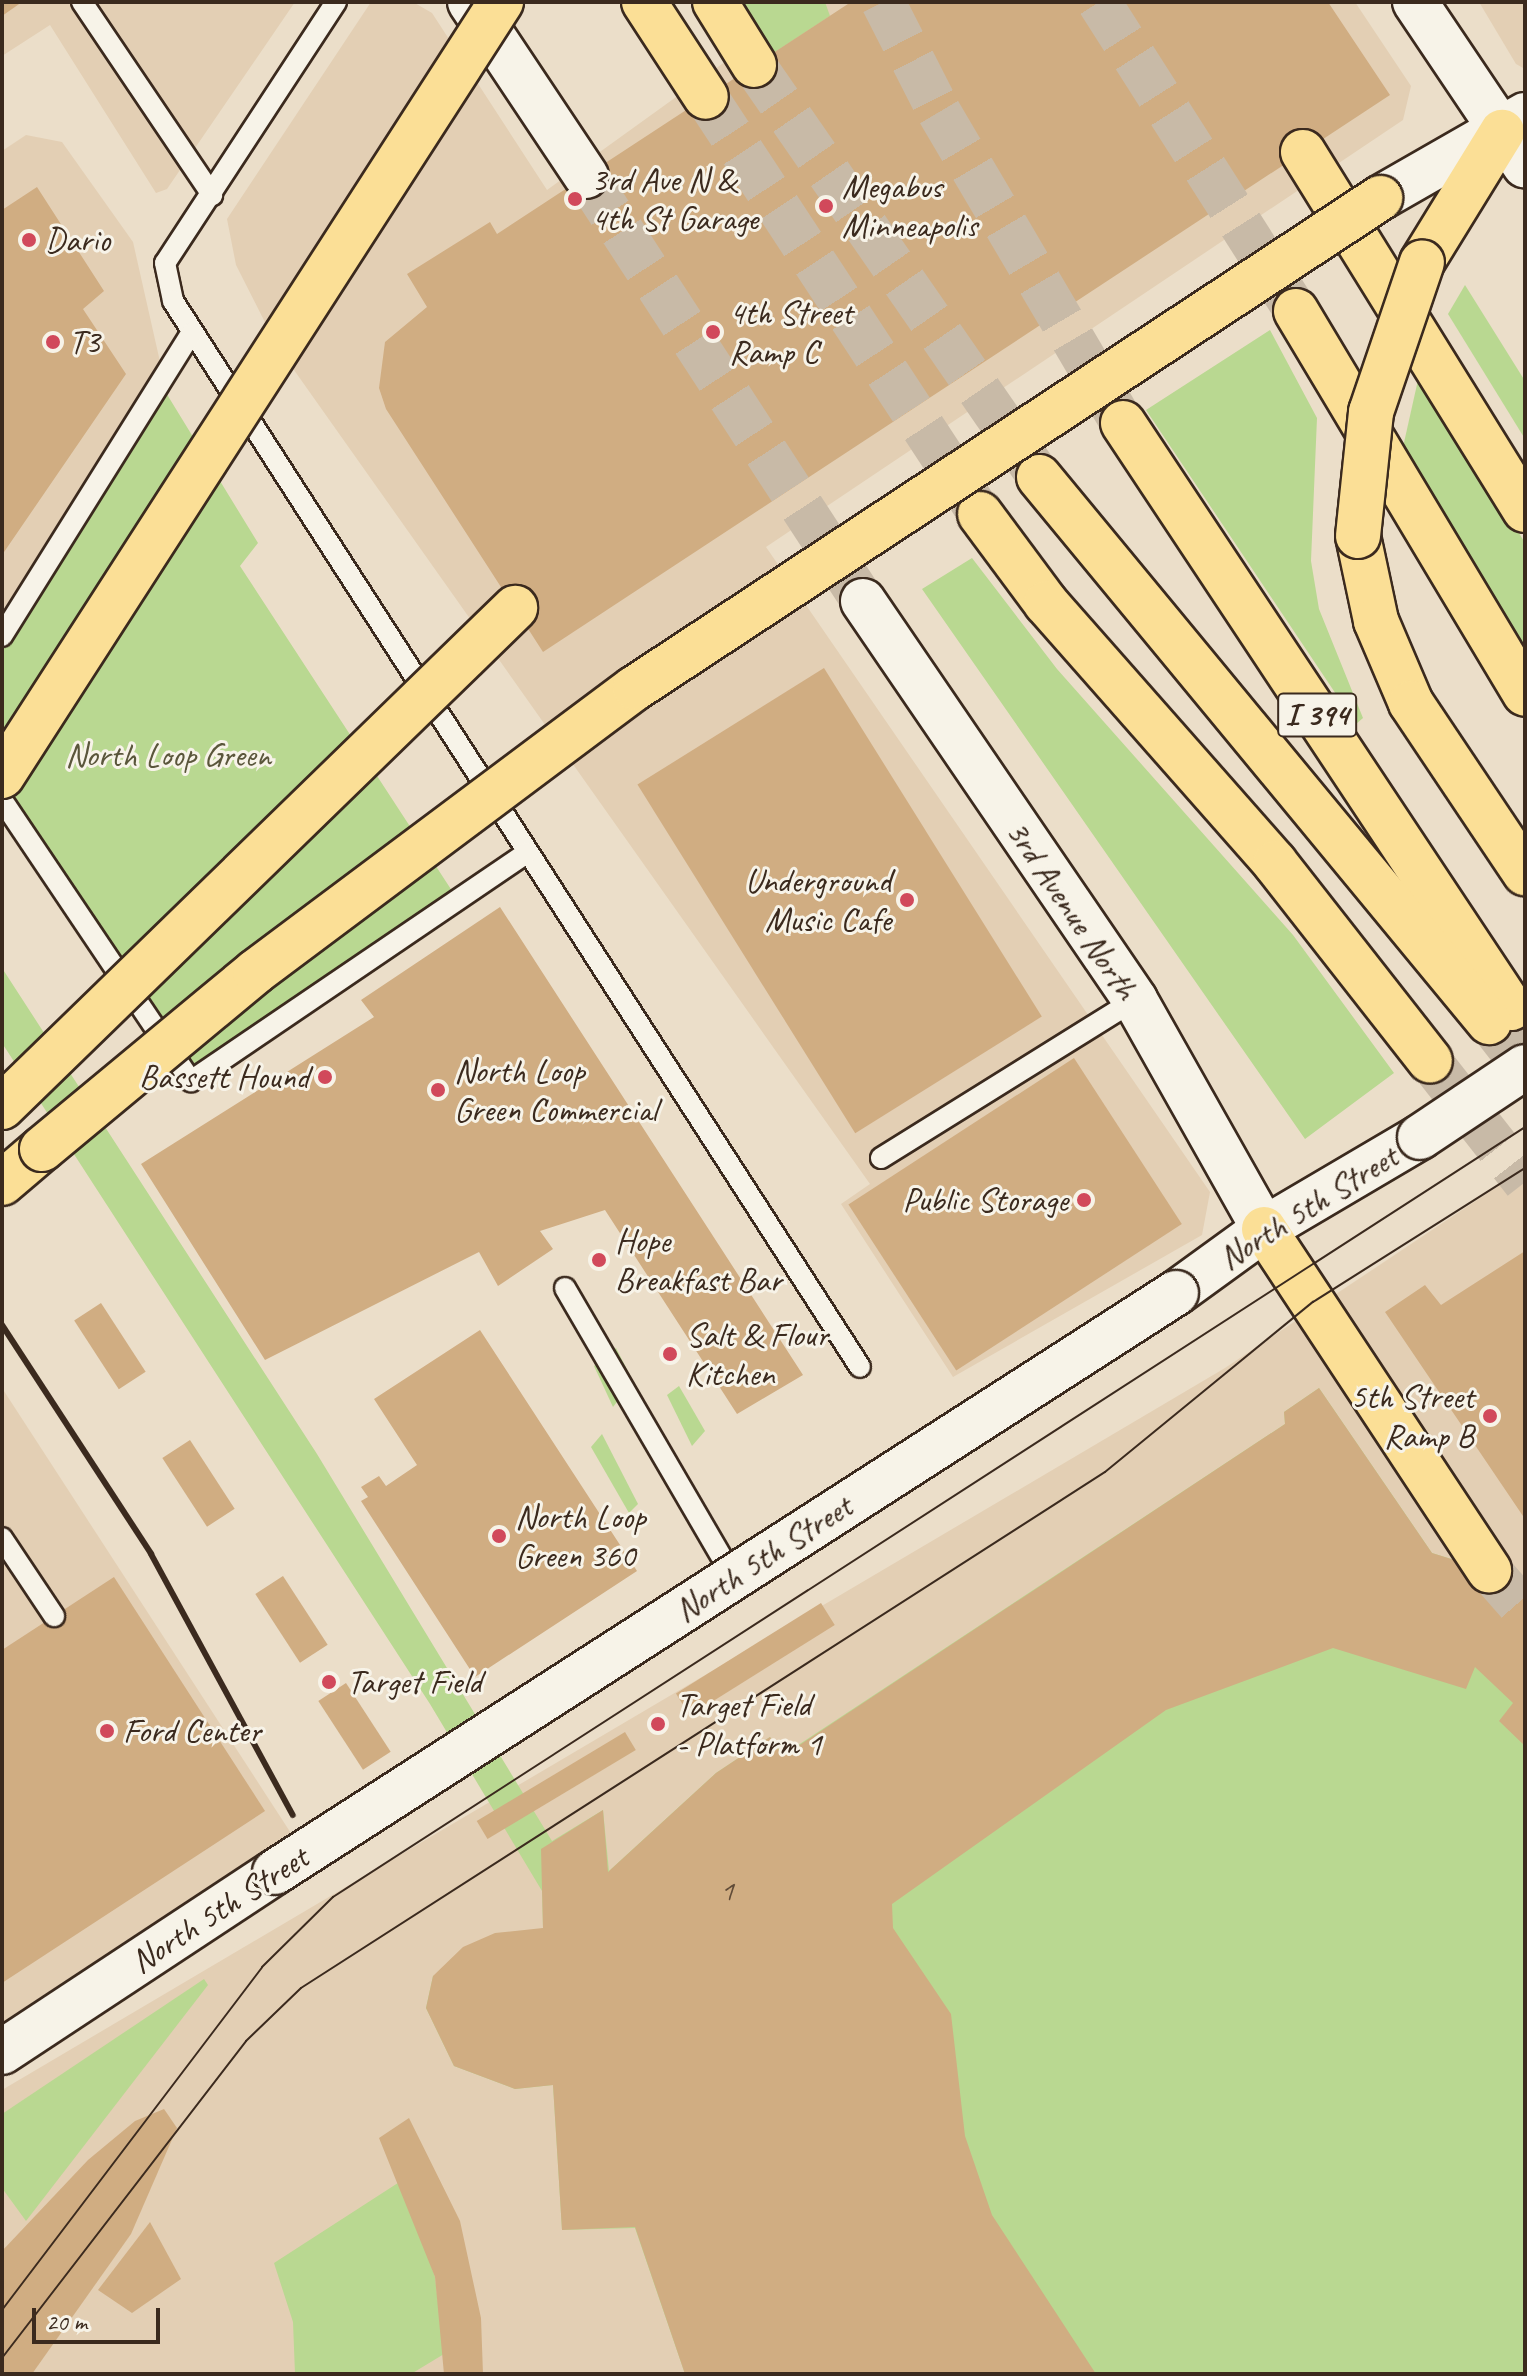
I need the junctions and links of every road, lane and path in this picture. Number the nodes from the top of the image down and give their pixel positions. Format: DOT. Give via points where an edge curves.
graph roads {
  1 [pos="82,2"];
  2 [pos="336,2"];
  3 [pos="470,2"];
  4 [pos="501,2"];
  5 [pos="644,2"];
  6 [pos="715,2"];
  7 [pos="1415,2"];
  8 [pos="754,65"];
  9 [pos="706,97"];
  10 [pos="1517,138"];
  11 [pos="1303,152"];
  12 [pos="586,176"];
  13 [pos="212,195"];
  14 [pos="1380,198"];
  15 [pos="1296,311"];
  16 [pos="191,333"];
  17 [pos="1123,423"];
  18 [pos="1039,477"];
  19 [pos="1525,510"];
  20 [pos="980,514"];
  21 [pos="863,601"];
  22 [pos="515,608"];
  23 [pos="2,636"];
  24 [pos="1525,694"];
  25 [pos="2,776"];
  26 [pos="2,800"];
  27 [pos="527,853"];
  28 [pos="1525,873"];
  29 [pos="1135,1000"];
  30 [pos="1430,1061"];
  31 [pos="1525,1067"];
  32 [pos="2,1107"];
  33 [pos="881,1158"];
  34 [pos="2,1183"];
  35 [pos="1264,1229"];
  36 [pos="565,1288"];
  37 [pos="860,1367"];
  38 [pos="2,1538"];
  39 [pos="1489,1570"];
  40 [pos="733,1577"];
  41 [pos="54,1616"];
  42 [pos="2,2052"];
  1 -- 13 [label="lane"];
  2 -- 13 [label="lane"];
  3 -- 12 [label="street"];
  4 -- 25 [label="highway, bridge"];
  5 -- 9 [label="highway"];
  6 -- 8 [label="highway"];
  7 -- 10 [label="street"];
  10 -- 14 [label="street" via="1451,160"];
  10 -- 28 [label="highway, I 394, bridge" via="1422,262 1371,412 1358,536 1376,621 1411,703"];
  11 -- 19 [label="highway"];
  13 -- 16 [label="lane" via="165,263 173,301"];
  14 -- 34 [label="highway, bridge" via="635,688 255,972"];
  15 -- 24 [label="highway"];
  16 -- 23 [label="lane"];
  16 -- 27 [label="lane"];
  17 -- 18 [label="highway, I 394" via="1500,1015"];
  20 -- 30 [label="highway" via="1066,627 1275,863"];
  21 -- 29 [label="street, 3rd Avenue North"];
  22 -- 32 [label="highway, bridge"];
  26 -- 27 [label="lane" via="191,1081"];
  27 -- 37 [label="lane"];
  29 -- 33 [label="lane"];
  29 -- 35 [label="street, 3rd Avenue North"];
  31 -- 35 [label="street, North 5th Street, bridge" via="1420,1137"];
  35 -- 39 [label="highway"];
  35 -- 40 [label="street, North 5th Street, bridge" via="1176,1293"];
  36 -- 40 [label="lane"];
  38 -- 41 [label="lane"];
  40 -- 42 [label="street, North 5th Street, bridge"];
}
